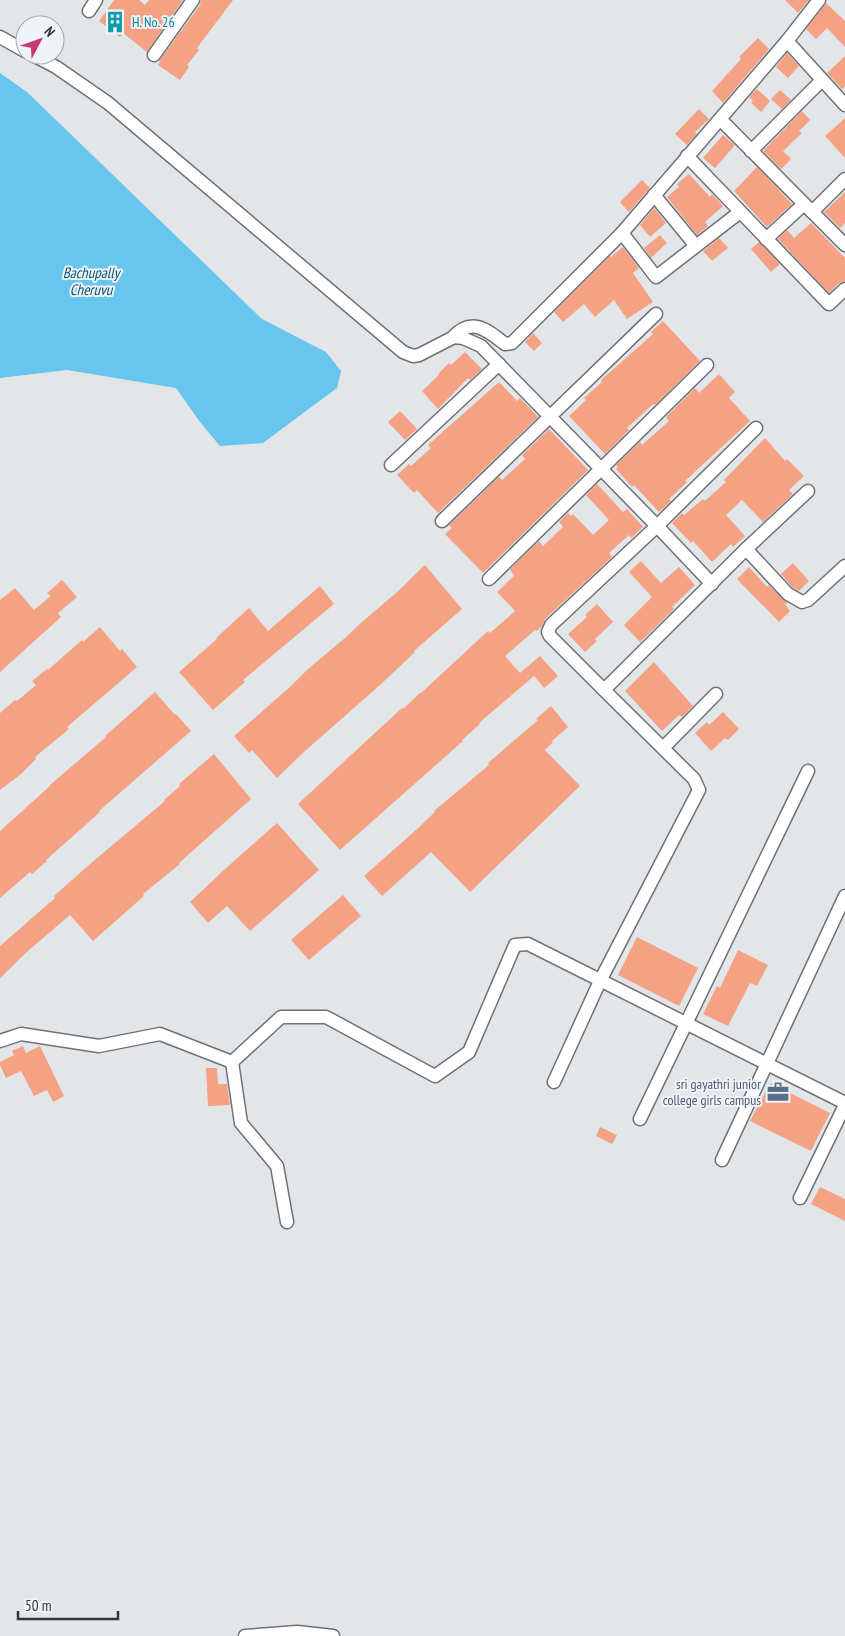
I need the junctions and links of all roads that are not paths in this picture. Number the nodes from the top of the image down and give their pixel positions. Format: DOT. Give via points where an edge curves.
graph roads {
  1 [pos="96,0"];
  2 [pos="193,0"];
  3 [pos="819,0"];
  4 [pos="89,11"];
  5 [pos="0,37"];
  6 [pos="787,41"];
  7 [pos="15,45"];
  8 [pos="154,55"];
  9 [pos="52,65"];
  10 [pos="822,80"];
  11 [pos="845,105"];
  12 [pos="720,119"];
  13 [pos="751,151"];
  14 [pos="687,156"];
  15 [pos="845,179"];
  16 [pos="654,195"];
  17 [pos="808,208"];
  18 [pos="740,212"];
  19 [pos="622,233"];
  20 [pos="766,239"];
  21 [pos="845,245"];
  22 [pos="696,246"];
  23 [pos="845,289"];
  24 [pos="656,314"];
  25 [pos="452,338"];
  26 [pos="499,364"];
  27 [pos="707,365"];
  28 [pos="549,417"];
  29 [pos="756,428"];
  30 [pos="391,465"];
  31 [pos="602,470"];
  32 [pos="808,491"];
  33 [pos="442,521"];
  34 [pos="657,526"];
  35 [pos="746,550"];
  36 [pos="845,566"];
  37 [pos="489,579"];
  38 [pos="712,584"];
  39 [pos="604,690"];
  40 [pos="716,694"];
  41 [pos="663,748"];
  42 [pos="808,772"];
  43 [pos="845,896"];
  44 [pos="600,981"];
  45 [pos="685,1024"];
  46 [pos="0,1041"];
  47 [pos="232,1062"];
  48 [pos="766,1064"];
  49 [pos="554,1082"];
  50 [pos="845,1104"];
  51 [pos="640,1119"];
  52 [pos="722,1160"];
  53 [pos="800,1198"];
  54 [pos="287,1222"];
  55 [pos="245,1636"];
  56 [pos="333,1636"];
  1 -- 4 [label="street"];
  2 -- 8 [label="street"];
  3 -- 6 [label="street"];
  5 -- 7 [label="street"];
  6 -- 10 [label="street"];
  6 -- 12 [label="street"];
  9 -- 25 [label="street" via="108,103 403,352 419,355"];
  10 -- 11 [label="street"];
  10 -- 13 [label="street"];
  12 -- 13 [label="street"];
  12 -- 14 [label="street"];
  13 -- 17 [label="street"];
  14 -- 16 [label="street"];
  14 -- 18 [label="street"];
  15 -- 17 [label="street"];
  16 -- 19 [label="street"];
  16 -- 22 [label="street"];
  17 -- 20 [label="street"];
  17 -- 21 [label="street"];
  18 -- 20 [label="street"];
  18 -- 22 [label="street"];
  19 -- 22 [label="street" via="656,277"];
  19 -- 25 [label="street" via="512,343 505,344 484,329 471,327 459,330"];
  20 -- 23 [label="street" via="828,304"];
  24 -- 28 [label="street"];
  25 -- 26 [label="street" via="464,338 481,346"];
  26 -- 28 [label="street"];
  26 -- 30 [label="street"];
  27 -- 31 [label="street"];
  28 -- 31 [label="street"];
  28 -- 33 [label="street"];
  29 -- 34 [label="street"];
  31 -- 34 [label="street"];
  31 -- 37 [label="street"];
  32 -- 35 [label="street"];
  34 -- 38 [label="street"];
  34 -- 39 [label="street" via="551,625 548,632"];
  35 -- 36 [label="street" via="788,594 802,602"];
  35 -- 38 [label="street"];
  38 -- 39 [label="street"];
  39 -- 41 [label="street"];
  40 -- 41 [label="street"];
  41 -- 44 [label="street" via="694,779 699,790"];
  42 -- 45 [label="street"];
  43 -- 48 [label="street"];
  44 -- 45 [label="street"];
  44 -- 47 [label="street" via="528,944 515,945 469,1052 435,1076 326,1017 281,1017"];
  44 -- 49 [label="street"];
  45 -- 48 [label="street"];
  45 -- 51 [label="street"];
  46 -- 47 [label="street" via="21,1034 99,1046 160,1034"];
  47 -- 54 [label="street" via="241,1123 277,1166"];
  48 -- 50 [label="street"];
  48 -- 52 [label="street"];
  50 -- 53 [label="street"];
  55 -- 56 [label="street" via="297,1632"];
}
